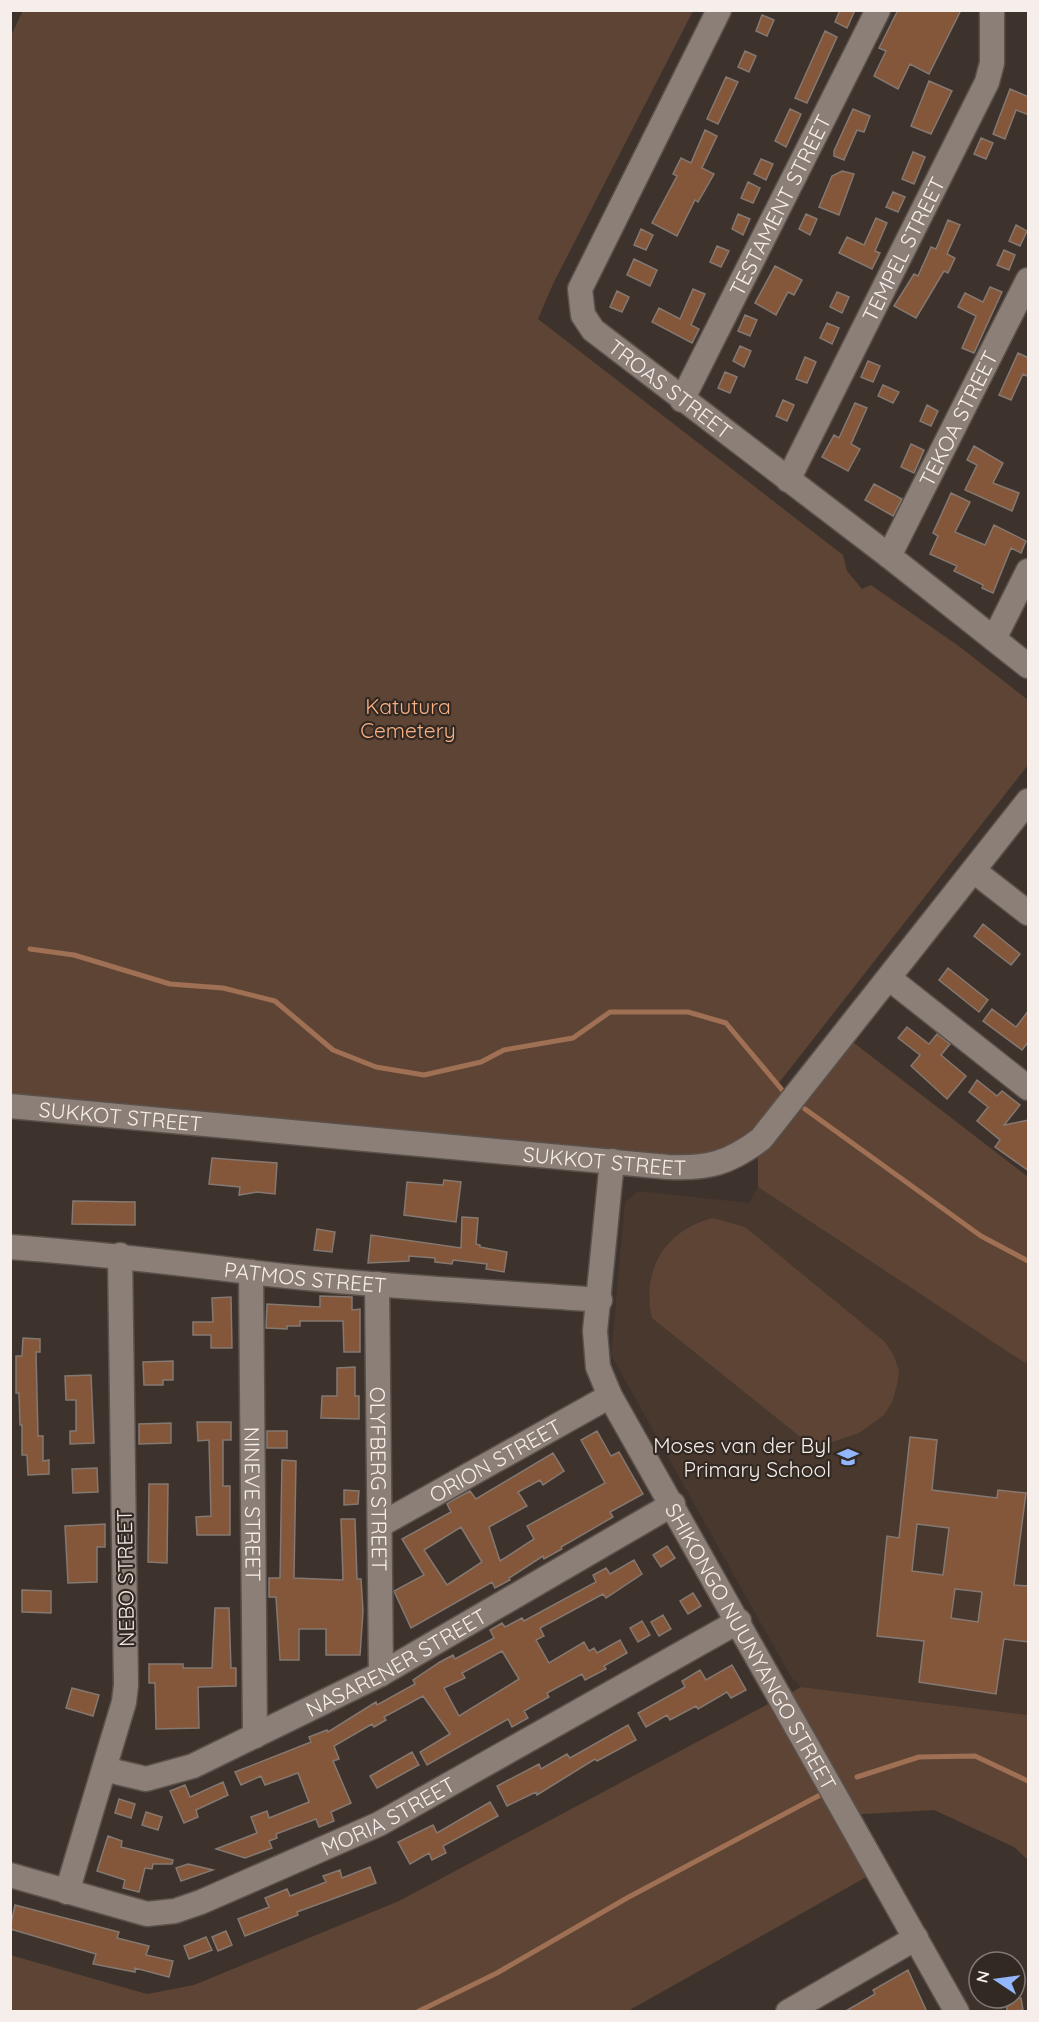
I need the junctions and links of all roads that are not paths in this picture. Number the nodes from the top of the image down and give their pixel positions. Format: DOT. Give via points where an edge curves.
graph roads {
  1 [pos="719,10"];
  2 [pos="879,10"];
  3 [pos="992,10"];
  4 [pos="1029,280"];
  5 [pos="682,400"];
  6 [pos="788,480"];
  7 [pos="889,556"];
  8 [pos="1029,572"];
  9 [pos="994,639"];
  10 [pos="1029,666"];
  11 [pos="1029,801"];
  12 [pos="974,871"];
  13 [pos="1029,913"];
  14 [pos="890,979"];
  15 [pos="1029,1088"];
  16 [pos="10,1106"];
  17 [pos="612,1161"];
  18 [pos="10,1247"];
  19 [pos="120,1256"];
  20 [pos="251,1272"];
  21 [pos="377,1284"];
  22 [pos="600,1300"];
  23 [pos="610,1396"];
  24 [pos="673,1504"];
  25 [pos="380,1525"];
  26 [pos="739,1621"];
  27 [pos="381,1674"];
  28 [pos="255,1736"];
  29 [pos="104,1769"];
  30 [pos="10,1875"];
  31 [pos="68,1892"];
  32 [pos="916,1938"];
  33 [pos="801,2008"];
  34 [pos="957,2012"];
  1 -- 5 [label="street, TROAS STREET" via="580,289 583,315 592,330"];
  2 -- 5 [label="street, TESTAMENT STREET"];
  3 -- 6 [label="street, TEMPEL STREET" via="993,47 987,82"];
  4 -- 7 [label="street, TEKOA STREET"];
  5 -- 6 [label="street, TROAS STREET"];
  6 -- 7 [label="street, TROAS STREET"];
  7 -- 9 [label="street, TROAS STREET"];
  8 -- 9 [label="street"];
  9 -- 10 [label="street, TROAS STREET"];
  11 -- 12 [label="street, SUKKOT STREET"];
  12 -- 13 [label="street"];
  12 -- 14 [label="street, SUKKOT STREET"];
  14 -- 15 [label="street"];
  14 -- 17 [label="street, SUKKOT STREET" via="761,1139 736,1158 692,1168"];
  16 -- 17 [label="street, SUKKOT STREET"];
  17 -- 22 [label="street, SHIKONGO NUUNYANGO STREET"];
  18 -- 19 [label="street, PATMOS STREET"];
  19 -- 20 [label="street, PATMOS STREET"];
  19 -- 29 [label="street, NEBO STREET" via="126,1685"];
  20 -- 21 [label="street, PATMOS STREET"];
  20 -- 28 [label="street, NINEVE STREET"];
  21 -- 22 [label="street, PATMOS STREET"];
  21 -- 25 [label="street, OLYFBERG STREET"];
  22 -- 23 [label="street, SHIKONGO NUUNYANGO STREET" via="595,1352"];
  23 -- 24 [label="street, SHIKONGO NUUNYANGO STREET"];
  23 -- 25 [label="street, ORION STREET"];
  24 -- 26 [label="street, SHIKONGO NUUNYANGO STREET"];
  24 -- 27 [label="street, NASARENER STREET"];
  25 -- 27 [label="street, OLYFBERG STREET"];
  26 -- 31 [label="street, MORIA STREET" via="379,1824 241,1887 159,1914"];
  26 -- 32 [label="street, SHIKONGO NUUNYANGO STREET" via="844,1816 880,1871"];
  27 -- 28 [label="street, NASARENER STREET"];
  28 -- 29 [label="street, NASARENER STREET" via="161,1777 146,1779"];
  29 -- 31 [label="street, NEBO STREET"];
  30 -- 31 [label="street, MORIA STREET"];
  32 -- 33 [label="street"];
  32 -- 34 [label="street, SHIKONGO NUUNYANGO STREET"];
}
